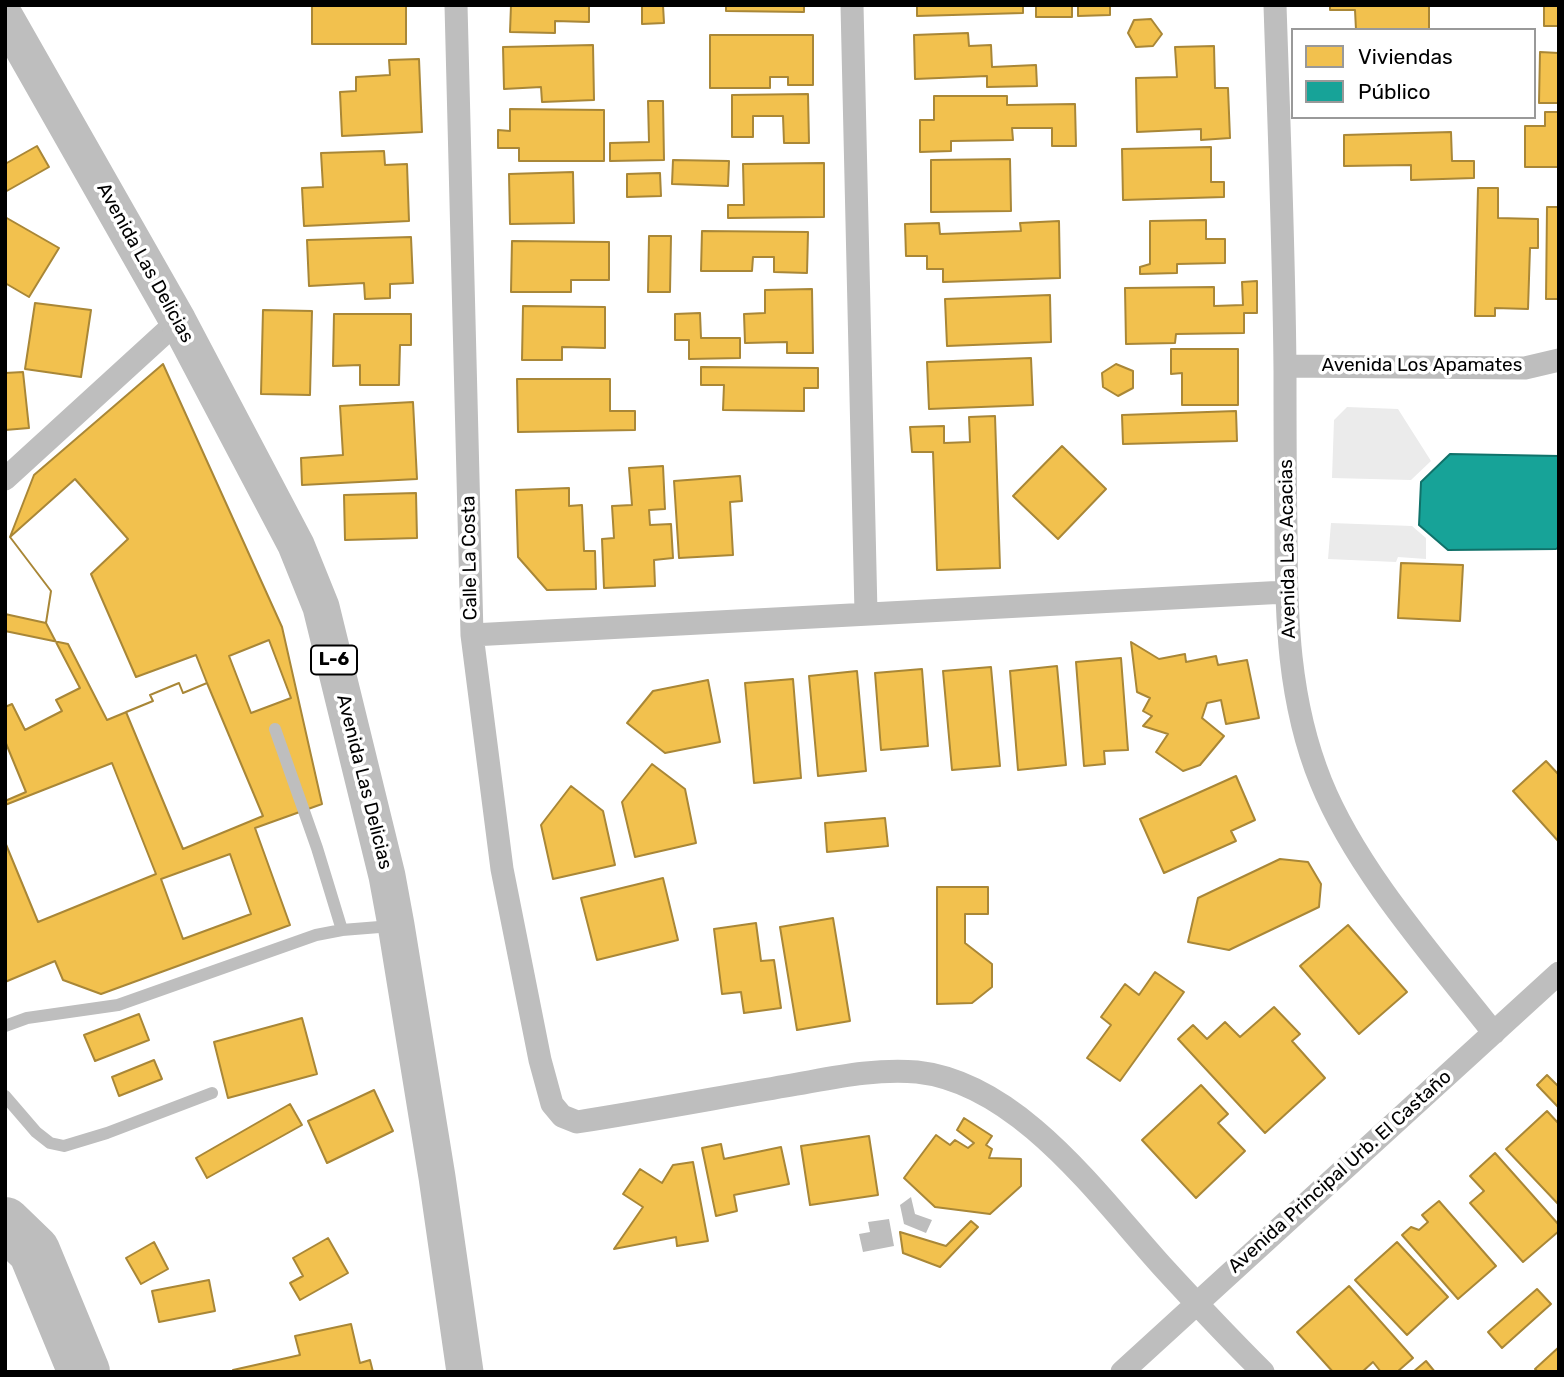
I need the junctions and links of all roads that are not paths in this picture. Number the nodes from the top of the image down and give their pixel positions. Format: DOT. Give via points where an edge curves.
graph roads {
  1 [pos="456,5"];
  2 [pos="852,5"];
  3 [pos="1275,5"];
  4 [pos="5,17"];
  5 [pos="178,321"];
  6 [pos="1559,360"];
  7 [pos="1285,366"];
  8 [pos="5,479"];
  9 [pos="1286,592"];
  10 [pos="866,613"];
  11 [pos="472,635"];
  12 [pos="275,729"];
  13 [pos="396,925"];
  14 [pos="342,930"];
  15 [pos="1559,973"];
  16 [pos="5,1026"];
  17 [pos="1494,1033"];
  18 [pos="212,1093"];
  19 [pos="5,1096"];
  20 [pos="1195,1303"];
  21 [pos="465,1372"];
  22 [pos="1122,1372"];
  23 [pos="1263,1372"];
  1 -- 11 [label="street, Calle La Costa"];
  2 -- 10 [label="street"];
  3 -- 7 [label="street, Avenida Las Acacias"];
  4 -- 5 [label="main road, Avenida Las Delicias / L-6"];
  5 -- 8 [label="street"];
  5 -- 13 [label="main road, Avenida Las Delicias / L-6" via="296,545 321,607"];
  6 -- 7 [label="street, Avenida Los Apamates" via="1525,368"];
  7 -- 9 [label="street, Avenida Las Acacias"];
  9 -- 10 [label="street"];
  9 -- 17 [label="street, Avenida Las Acacias" via="1298,707 1305,738 1335,814 1406,920"];
  10 -- 11 [label="street"];
  11 -- 20 [label="street, Calle La Costa" via="502,869 540,1060 552,1104 562,1116 577,1122 860,1073 916,1072 946,1077 1010,1110 1071,1164"];
  12 -- 14 [label="lane"];
  13 -- 14 [label="lane"];
  13 -- 21 [label="main road, Avenida Las Delicias / L-6"];
  14 -- 16 [label="lane" via="316,935 118,1005 27,1018"];
  15 -- 17 [label="street, Avenida Principal Urb. El Castaño"];
  17 -- 20 [label="street, Avenida Principal Urb. El Castaño"];
  18 -- 19 [label="lane" via="64,1146 50,1143 36,1132"];
  20 -- 22 [label="street, Avenida Principal Urb. El Castaño"];
  20 -- 23 [label="street"];
}
